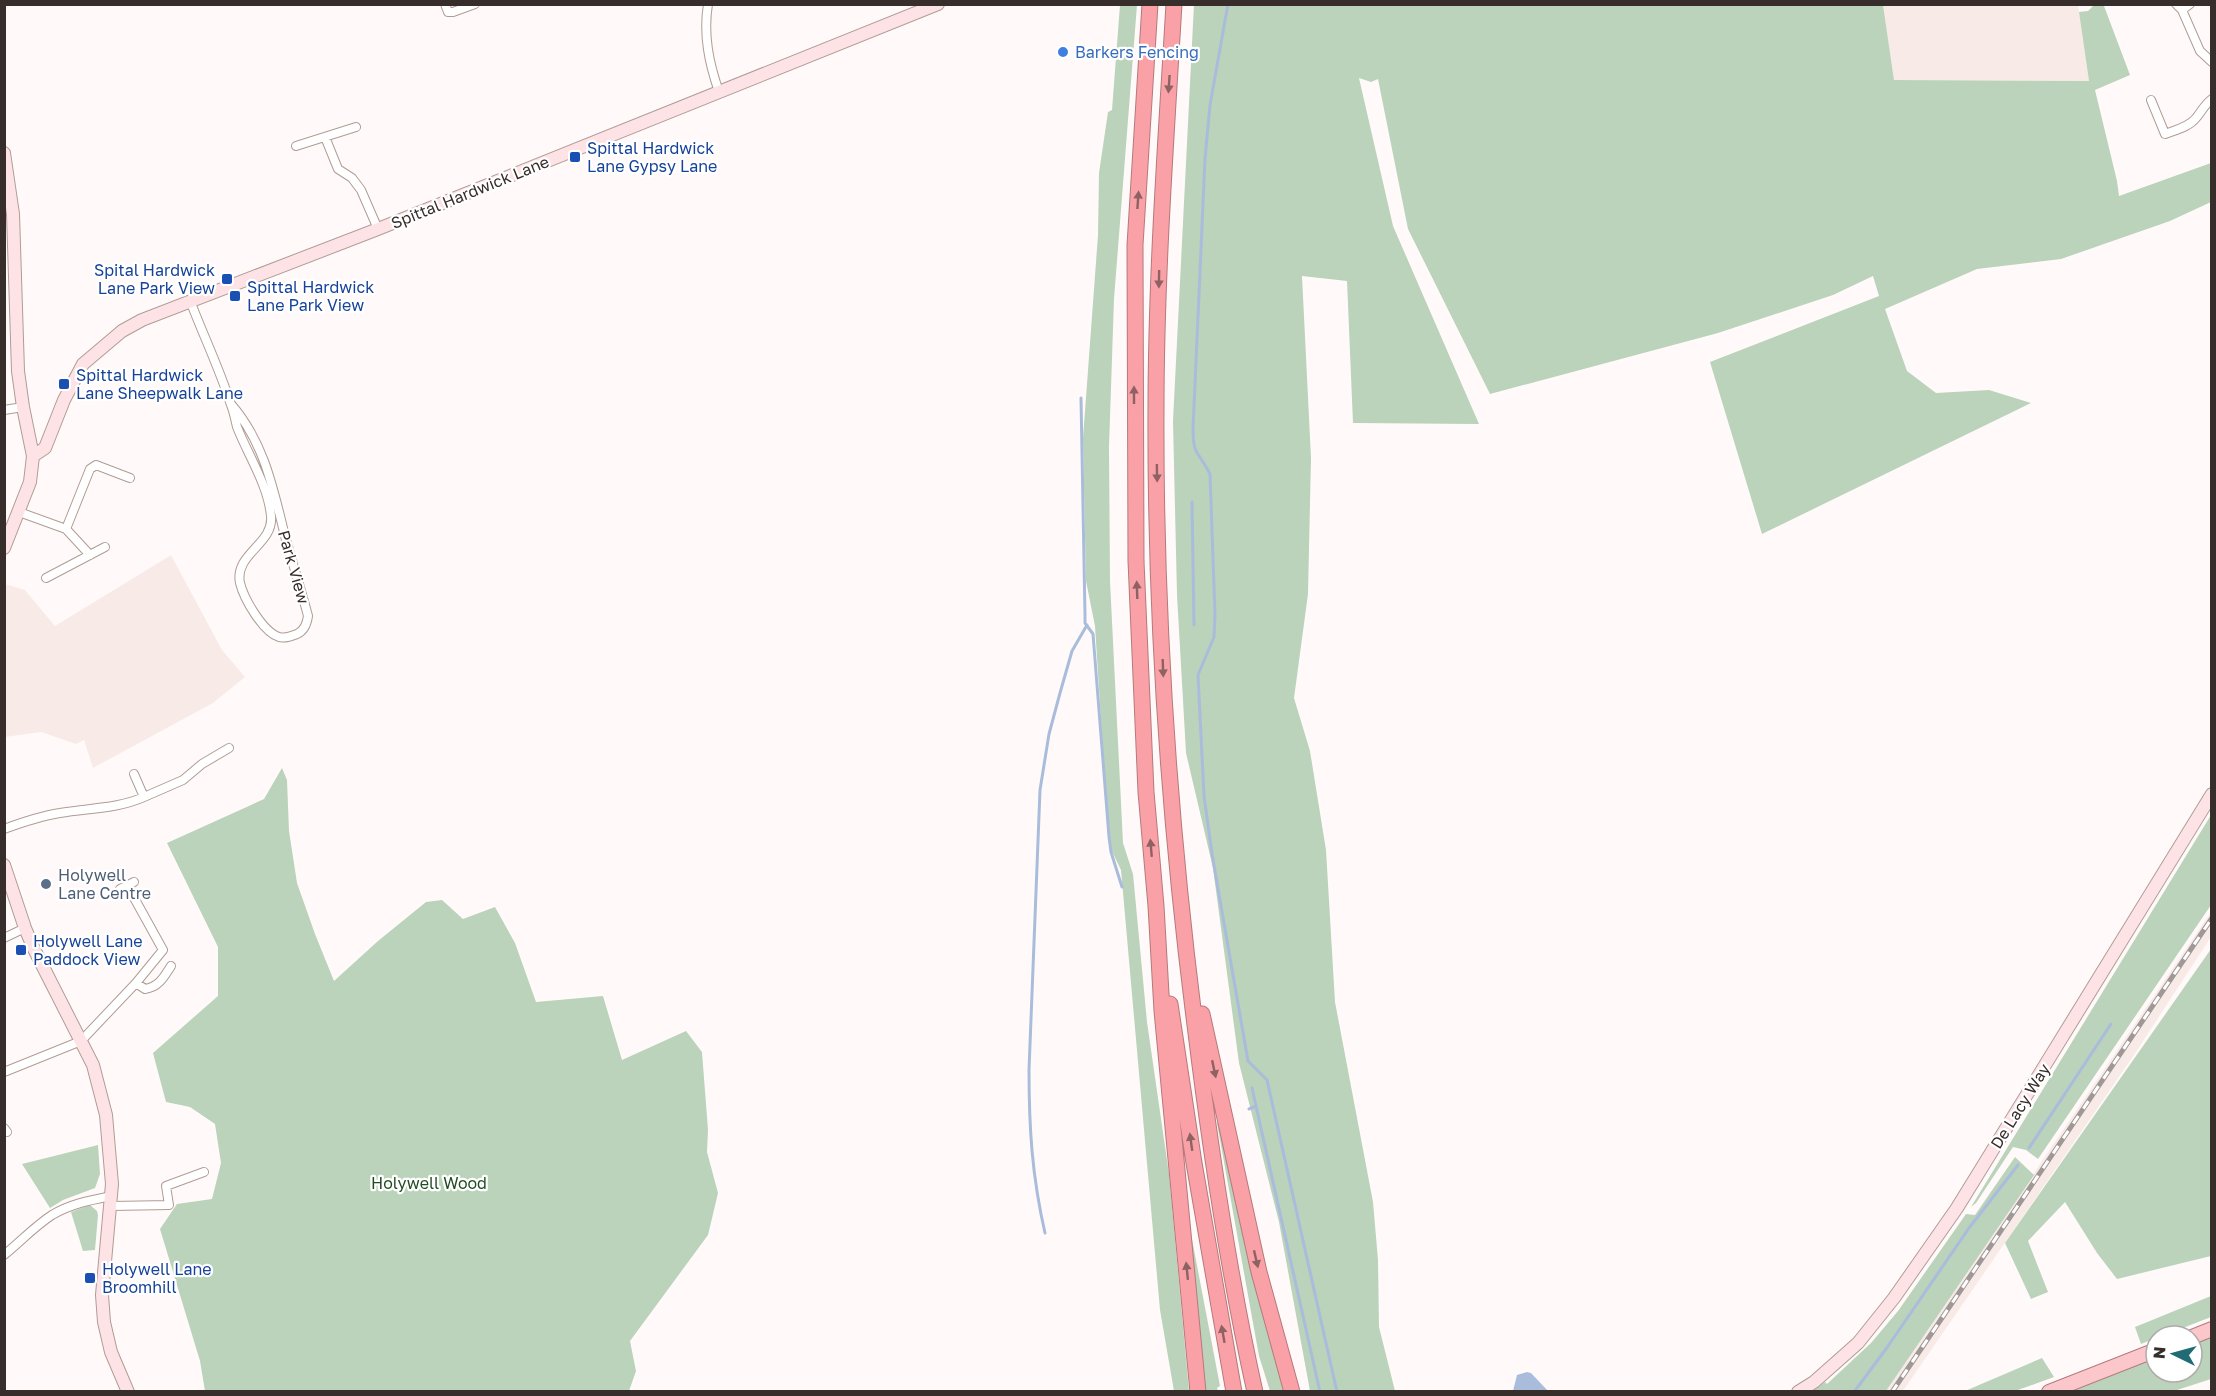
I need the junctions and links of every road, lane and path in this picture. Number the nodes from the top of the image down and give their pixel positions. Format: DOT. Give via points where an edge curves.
graph roads {
  1 [pos="445,4"];
  2 [pos="475,4"];
  3 [pos="708,4"];
  4 [pos="938,4"];
  5 [pos="1150,4"];
  6 [pos="1174,4"];
  7 [pos="2190,4"];
  8 [pos="2179,7"];
  9 [pos="2211,62"];
  10 [pos="719,92"];
  11 [pos="2211,99"];
  12 [pos="2151,100"];
  13 [pos="356,127"];
  14 [pos="325,137"];
  15 [pos="296,146"];
  16 [pos="4,153"];
  17 [pos="9,214"];
  18 [pos="378,229"];
  19 [pos="10,302"];
  20 [pos="191,303"];
  21 [pos="231,404"];
  22 [pos="23,407"];
  23 [pos="4,410"];
  24 [pos="32,450"];
  25 [pos="130,478"];
  26 [pos="19,512"];
  27 [pos="66,529"];
  28 [pos="105,547"];
  29 [pos="4,548"];
  30 [pos="90,555"];
  31 [pos="46,578"];
  32 [pos="229,748"];
  33 [pos="134,774"];
  34 [pos="2211,794"];
  35 [pos="144,796"];
  36 [pos="4,829"];
  37 [pos="4,865"];
  38 [pos="127,885"];
  39 [pos="1156,906"];
  40 [pos="1180,909"];
  41 [pos="25,928"];
  42 [pos="4,938"];
  43 [pos="171,966"];
  44 [pos="136,983"];
  45 [pos="81,1041"];
  46 [pos="4,1072"];
  47 [pos="204,1172"];
  48 [pos="111,1201"];
  49 [pos="4,1255"];
  50 [pos="2144,1355"];
  51 [pos="128,1392"];
  52 [pos="1198,1392"];
  53 [pos="1234,1392"];
  54 [pos="1256,1392"];
  55 [pos="1292,1392"];
  56 [pos="1798,1392"];
  57 [pos="2049,1392"];
  1 -- 2 [label="street" via="448,12"];
  3 -- 10 [label="street" via="707,47"];
  4 -- 10 [label="street, Spittal Hardwick Lane"];
  39 -- 5 [label="highway, one-way" via="1140,685 1134,406 1135,245"];
  6 -- 40 [label="highway, one-way" via="1160,223 1156,410 1158,567"];
  7 -- 8 [label="street"];
  8 -- 9 [label="street" via="2200,51"];
  10 -- 18 [label="street, Spittal Hardwick Lane"];
  11 -- 12 [label="street" via="2195,120 2165,134"];
  13 -- 14 [label="street"];
  14 -- 15 [label="street"];
  14 -- 18 [label="street" via="338,169 361,190"];
  16 -- 17 [label="street"];
  17 -- 19 [label="street"];
  18 -- 20 [label="street, Spittal Hardwick Lane"];
  19 -- 22 [label="street"];
  20 -- 21 [label="street, Park View"];
  20 -- 24 [label="street, Spittal Hardwick Lane" via="122,331 83,364 45,448"];
  21 -- 21 [label="street, Park View" via="259,445 308,616 301,632 290,637 279,637 266,628 247,601 240,582 247,557 270,531 272,517"];
  22 -- 23 [label="street"];
  22 -- 24 [label="street"];
  24 -- 26 [label="street" via="30,482"];
  25 -- 27 [label="street" via="96,465 90,469"];
  26 -- 27 [label="street"];
  26 -- 29 [label="street"];
  27 -- 30 [label="street"];
  28 -- 30 [label="street"];
  30 -- 31 [label="street"];
  32 -- 35 [label="street" via="183,780"];
  33 -- 35 [label="street"];
  34 -- 56 [label="street, De Lacy Way" via="1957,1208 1858,1343"];
  35 -- 36 [label="street" via="127,804 29,819"];
  37 -- 41 [label="street"];
  38 -- 44 [label="street" via="163,950"];
  52 -- 39 [label="highway, one-way" via="1162,1011"];
  53 -- 39 [label="highway, one-way" via="1194,1163"];
  40 -- 54 [label="highway" via="1207,1124"];
  40 -- 55 [label="highway, one-way" via="1256,1261"];
  41 -- 42 [label="street"];
  41 -- 45 [label="street"];
  43 -- 44 [label="street" via="152,988 145,989"];
  44 -- 45 [label="street"];
  45 -- 46 [label="street"];
  45 -- 48 [label="street" via="93,1065 106,1115"];
  47 -- 48 [label="street" via="166,1186 169,1205"];
  48 -- 49 [label="street" via="76,1204 62,1210"];
  48 -- 51 [label="street" via="102,1295 104,1322 111,1352"];
  50 -- 57 [label="main road"];
}
